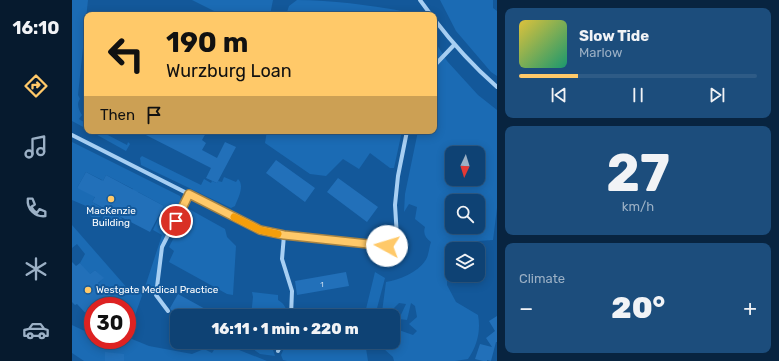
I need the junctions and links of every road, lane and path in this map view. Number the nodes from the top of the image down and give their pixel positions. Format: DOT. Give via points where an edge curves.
graph roads {
  1 [pos="420,0"];
  2 [pos="429,12"];
  3 [pos="437,23"];
  4 [pos="454,45"];
  5 [pos="437,63"];
  6 [pos="497,87"];
  7 [pos="406,134"];
  8 [pos="72,135"];
  9 [pos="189,194"];
  10 [pos="284,235"];
  11 [pos="396,237"];
  12 [pos="387,246"];
  13 [pos="291,309"];
  14 [pos="168,311"];
  1 -- 2 [label="street"];
  3 -- 4 [label="street"];
  4 -- 5 [label="street"];
  4 -- 6 [label="street"];
  7 -- 11 [label="street" via="395,205"];
  8 -- 9 [label="street"];
  9 -- 10 [label="street" via="260,230"];
  9 -- 14 [label="street" via="162,247 156,295"];
  10 -- 12 [label="street"];
  10 -- 13 [label="street" via="282,259 292,291"];
  11 -- 12 [label="street" via="390,239"];
  11 -- 12 [label="street" via="402,240 404,246 400,253 392,254"];
}
